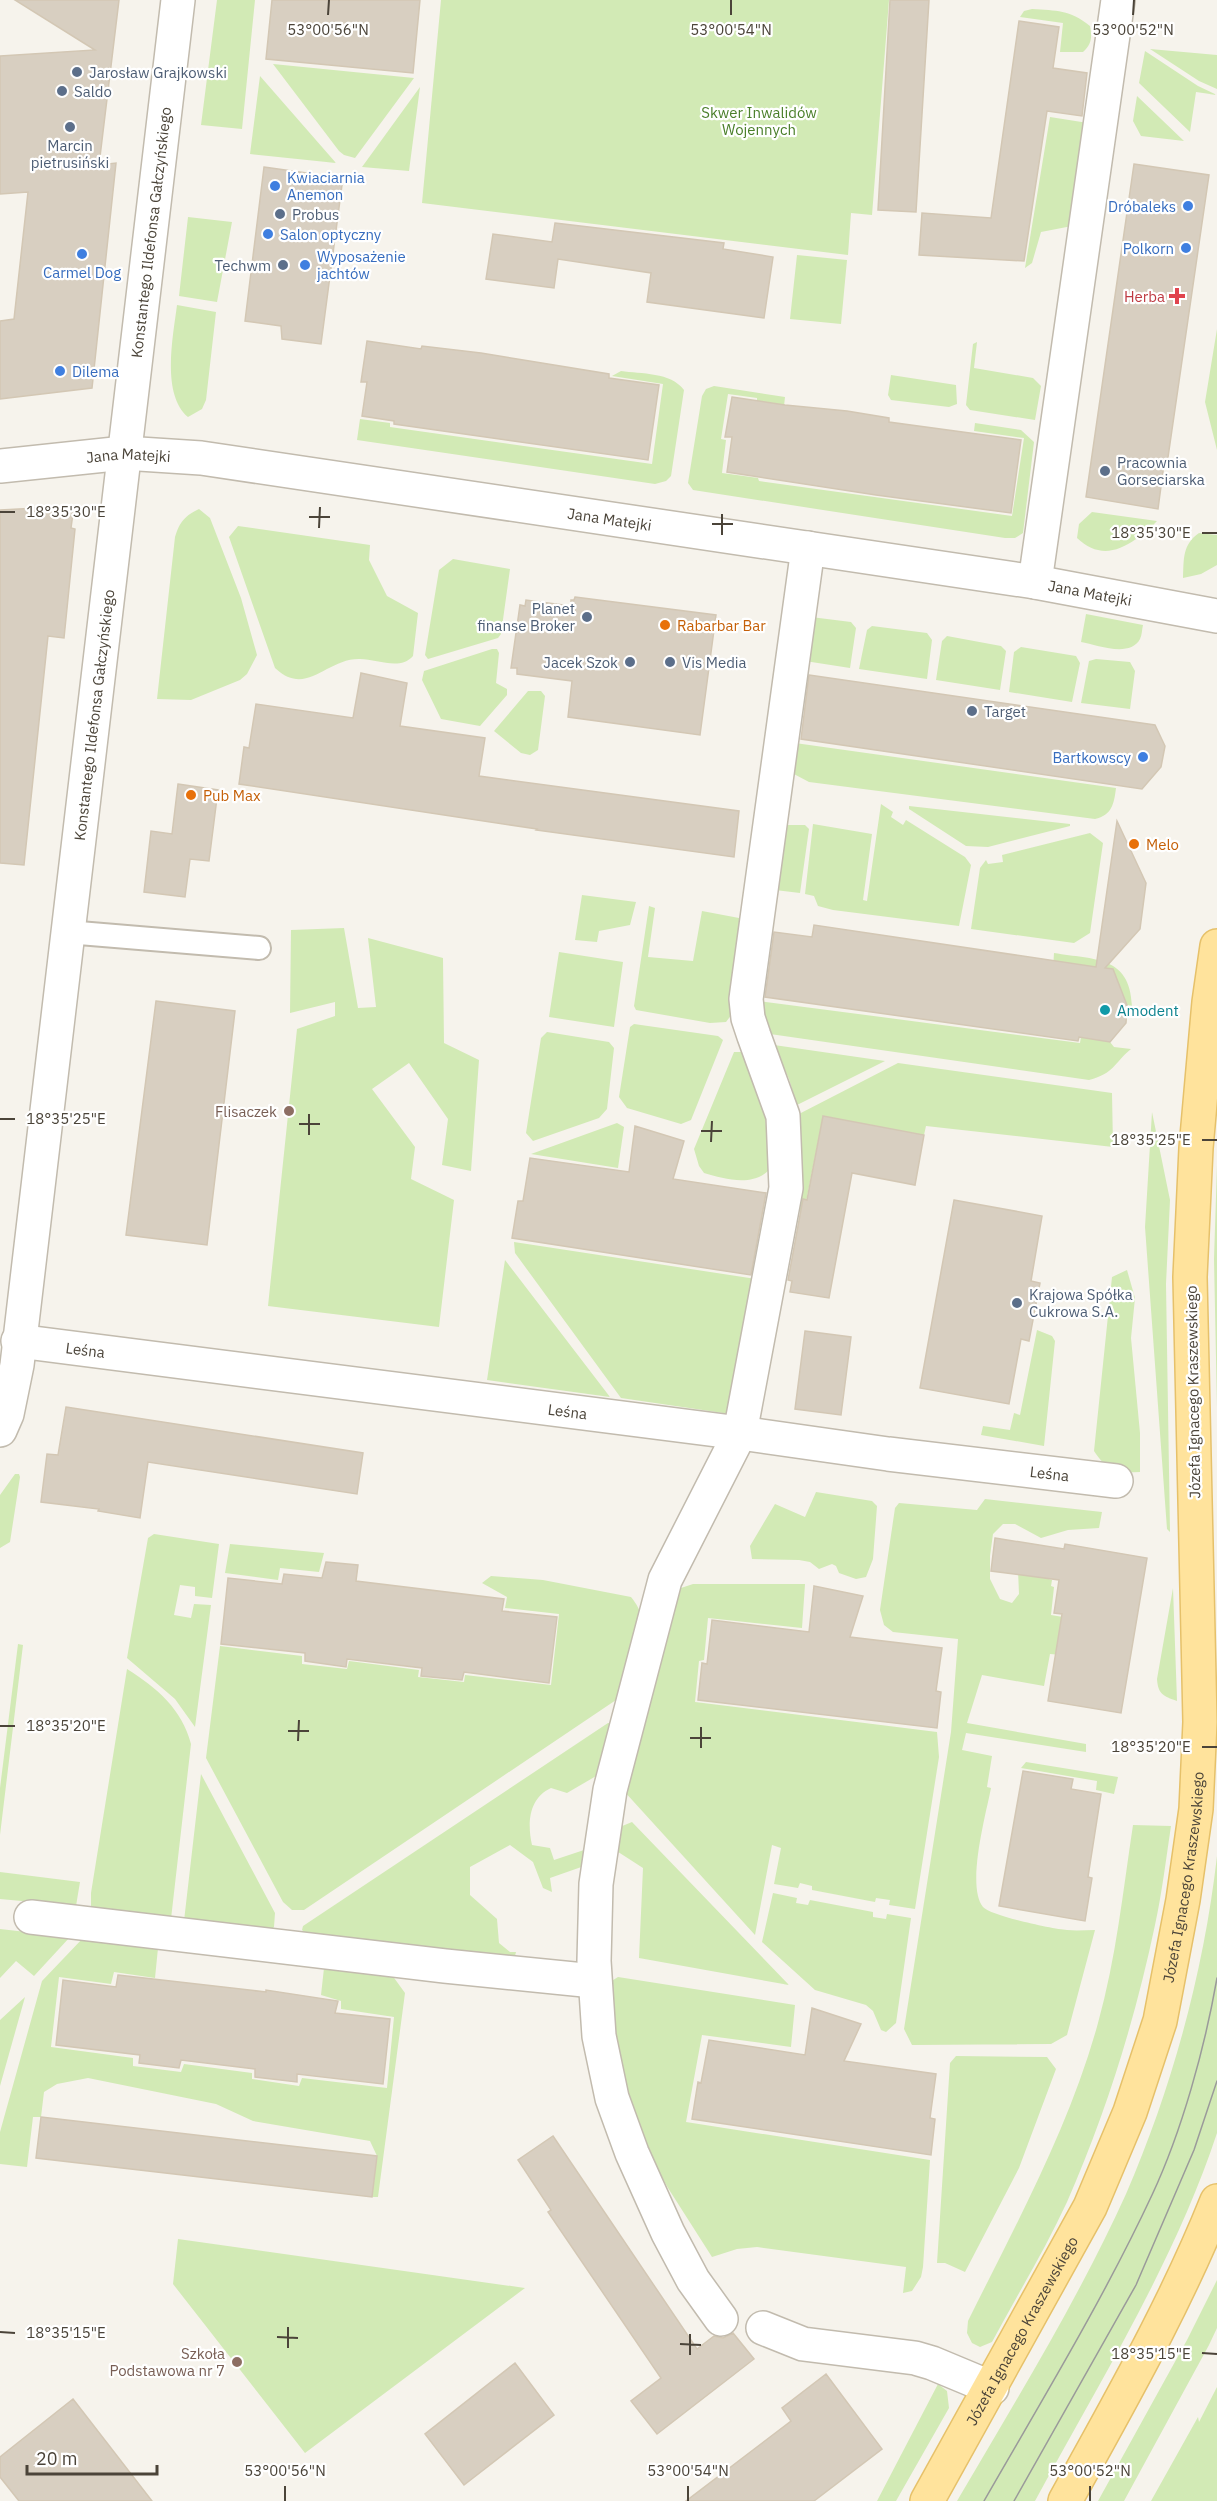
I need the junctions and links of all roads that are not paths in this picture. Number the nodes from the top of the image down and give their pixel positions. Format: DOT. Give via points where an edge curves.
graph roads {
  1 [pos="178,0"];
  2 [pos="1118,0"];
  3 [pos="124,453"];
  4 [pos="0,465"];
  5 [pos="808,548"];
  6 [pos="1035,582"];
  7 [pos="1217,616"];
  8 [pos="67,932"];
  9 [pos="1217,946"];
  10 [pos="259,948"];
  11 [pos="18,1341"];
  12 [pos="0,1430"];
  13 [pos="740,1433"];
  14 [pos="1116,1481"];
  15 [pos="31,1917"];
  16 [pos="594,1981"];
  17 [pos="1217,2201"];
  18 [pos="721,2319"];
  19 [pos="763,2328"];
  20 [pos="992,2388"];
  21 [pos="927,2501"];
  22 [pos="1065,2501"];
  1 -- 3 [label="street, Konstantego Ildefonsa Gałczyńskiego"];
  2 -- 6 [label="street"];
  3 -- 4 [label="street, Jana Matejki"];
  3 -- 5 [label="street, Jana Matejki" via="201,458"];
  3 -- 8 [label="street, Konstantego Ildefonsa Gałczyńskiego"];
  5 -- 6 [label="street, Jana Matejki"];
  5 -- 13 [label="street" via="746,999 751,1027 783,1116 786,1188"];
  6 -- 7 [label="street, Jana Matejki"];
  8 -- 10 [label="lane"];
  8 -- 11 [label="street, Konstantego Ildefonsa Gałczyńskiego"];
  9 -- 20 [label="main road, Józefa Ignacego Kraszewskiego" via="1197,1137 1190,1276 1200,1722 1196,1809 1184,1900 1160,2021 1130,2112 1090,2207"];
  11 -- 12 [label="street, Konstantego Ildefonsa Gałczyńskiego" via="17,1365"];
  11 -- 13 [label="street, Leśna"];
  13 -- 14 [label="street, Leśna"];
  13 -- 16 [label="street" via="665,1580 610,1790 596,1884"];
  15 -- 16 [label="street"];
  16 -- 18 [label="street" via="599,2036 612,2098 632,2153 693,2280"];
  17 -- 22 [label="main road" via="1156,2336"];
  19 -- 20 [label="street" via="803,2344 915,2358"];
  20 -- 21 [label="main road, Józefa Ignacego Kraszewskiego"];
}
